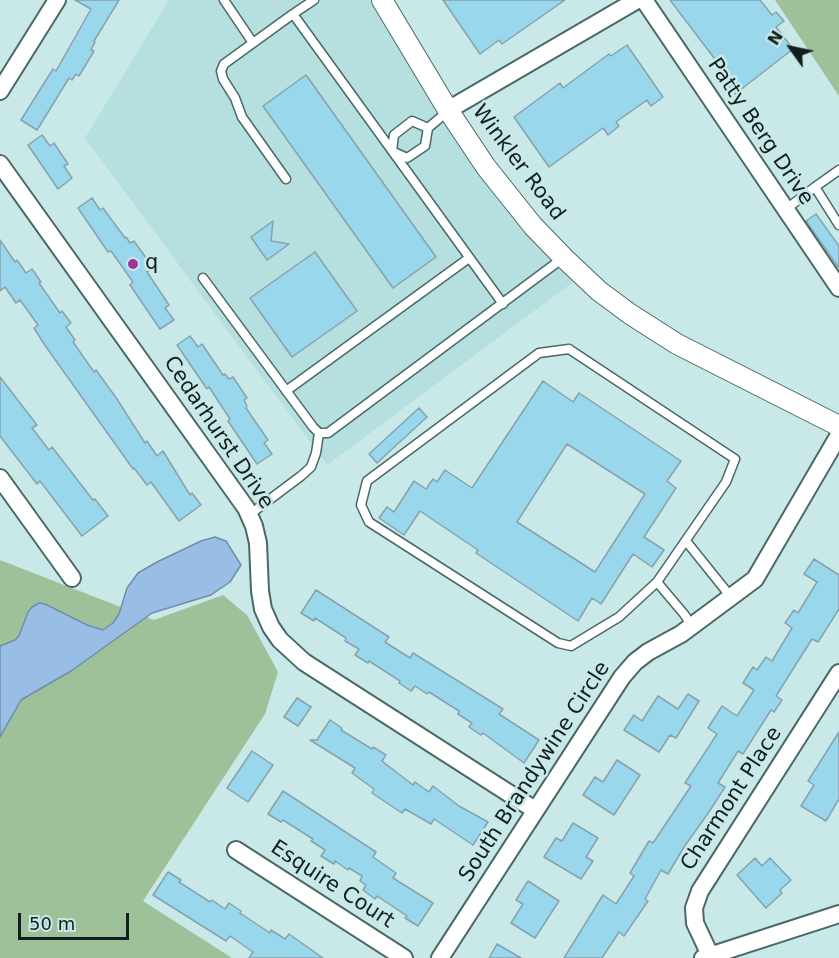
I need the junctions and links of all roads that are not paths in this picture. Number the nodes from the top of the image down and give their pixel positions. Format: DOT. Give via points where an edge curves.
graph roads {
  1 [pos="57,0"];
  2 [pos="224,0"];
  3 [pos="314,0"];
  4 [pos="382,0"];
  5 [pos="637,0"];
  6 [pos="644,0"];
  7 [pos="293,14"];
  8 [pos="253,43"];
  9 [pos="0,91"];
  10 [pos="448,110"];
  11 [pos="428,128"];
  12 [pos="392,152"];
  13 [pos="0,164"];
  14 [pos="839,170"];
  15 [pos="286,179"];
  16 [pos="815,187"];
  17 [pos="785,210"];
  18 [pos="839,225"];
  19 [pos="469,258"];
  20 [pos="564,258"];
  21 [pos="203,278"];
  22 [pos="839,288"];
  23 [pos="503,304"];
  24 [pos="286,391"];
  25 [pos="839,426"];
  26 [pos="319,433"];
  27 [pos="839,435"];
  28 [pos="0,478"];
  29 [pos="249,515"];
  30 [pos="686,541"];
  31 [pos="72,578"];
  32 [pos="657,582"];
  33 [pos="731,597"];
  34 [pos="692,626"];
  35 [pos="839,673"];
  36 [pos="535,810"];
  37 [pos="236,850"];
  38 [pos="839,914"];
  39 [pos="706,957"];
  40 [pos="404,958"];
  41 [pos="440,958"];
  1 -- 9 [label="street"];
  2 -- 8 [label="lane"];
  3 -- 7 [label="lane"];
  4 -- 10 [label="street, Winkler Road"];
  5 -- 10 [label="street"];
  6 -- 17 [label="street, Patty Berg Drive"];
  7 -- 8 [label="lane"];
  7 -- 12 [label="lane"];
  8 -- 15 [label="lane" via="224,64 221,71 242,117"];
  10 -- 11 [label="lane"];
  10 -- 20 [label="street, Winkler Road" via="508,197"];
  11 -- 12 [label="lane" via="425,146 407,158"];
  11 -- 12 [label="lane" via="412,121 394,135"];
  12 -- 19 [label="lane"];
  13 -- 29 [label="street, Cedarhurst Drive"];
  14 -- 16 [label="lane"];
  16 -- 17 [label="lane"];
  16 -- 18 [label="lane"];
  17 -- 22 [label="street, Patty Berg Drive"];
  19 -- 23 [label="lane"];
  19 -- 24 [label="lane"];
  20 -- 23 [label="lane"];
  20 -- 25 [label="street, Winkler Road" via="599,291 677,344"];
  21 -- 24 [label="lane"];
  23 -- 26 [label="lane" via="328,433"];
  24 -- 26 [label="lane"];
  26 -- 29 [label="lane" via="311,466"];
  27 -- 33 [label="street, South Brandywine Circle" via="755,579"];
  28 -- 31 [label="street"];
  29 -- 36 [label="street, Cedarhurst Drive" via="258,543 263,609 271,627 291,652"];
  30 -- 32 [label="lane"];
  30 -- 32 [label="lane" via="726,482 735,459 568,349 540,353 367,481 361,505 369,522 558,643 571,646 619,617"];
  30 -- 33 [label="lane"];
  32 -- 34 [label="lane"];
  33 -- 34 [label="street, South Brandywine Circle"];
  34 -- 36 [label="street, South Brandywine Circle" via="648,652 622,677"];
  35 -- 39 [label="street, Charmont Place" via="700,891 694,908 695,923"];
  36 -- 41 [label="street, South Brandywine Circle"];
  37 -- 40 [label="street, Esquire Court"];
  38 -- 39 [label="street"];
}
